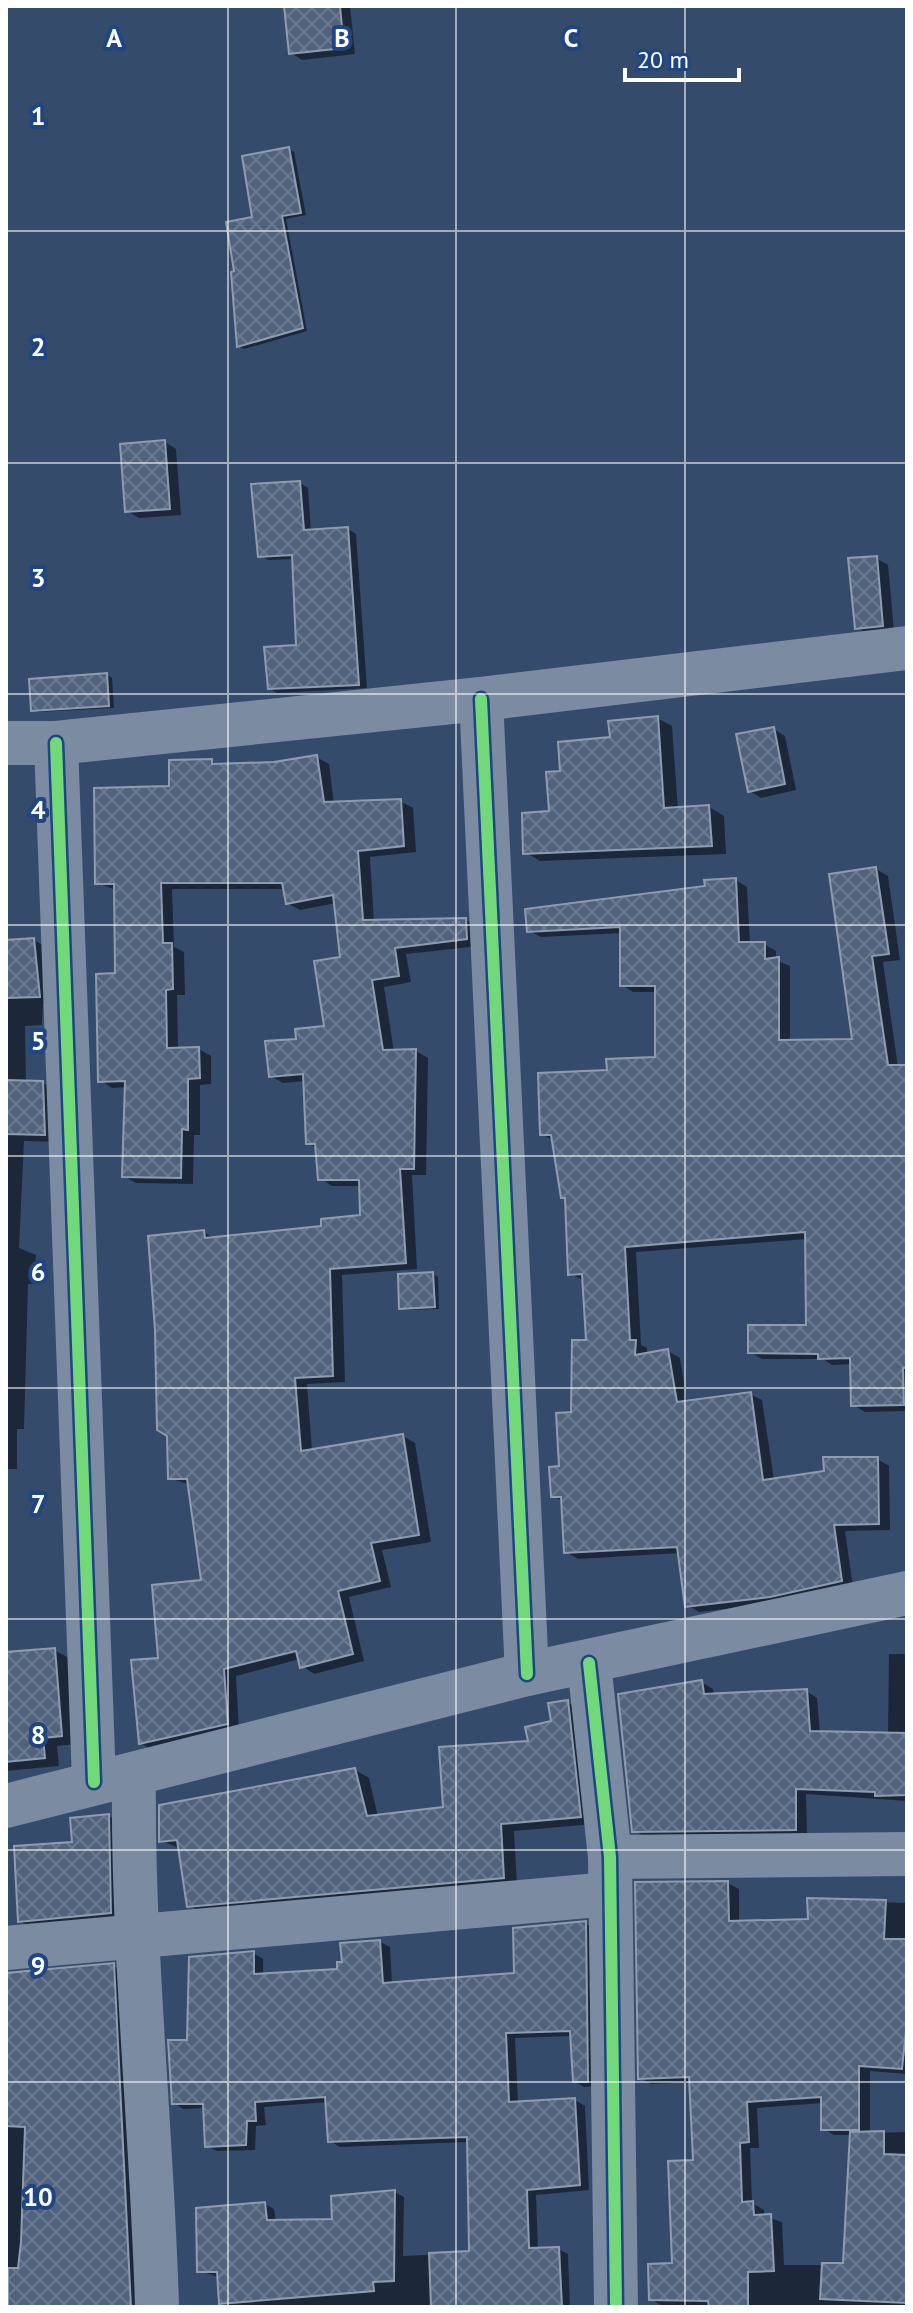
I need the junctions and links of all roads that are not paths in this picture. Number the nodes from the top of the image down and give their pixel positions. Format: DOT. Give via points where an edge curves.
graph roads {
  1 [pos="907,648"];
  2 [pos="481,699"];
  3 [pos="6,743"];
  4 [pos="56,743"];
  5 [pos="907,1593"];
  6 [pos="589,1663"];
  7 [pos="527,1674"];
  8 [pos="114,1778"];
  9 [pos="6,1806"];
  10 [pos="907,1854"];
  11 [pos="609,1875"];
  12 [pos="139,1937"];
  13 [pos="6,1948"];
  14 [pos="157,2307"];
  15 [pos="616,2307"];
  1 -- 2 [label="street"];
  2 -- 4 [label="street"];
  2 -- 7 [label="street"];
  3 -- 4 [label="street"];
  4 -- 8 [label="street"];
  5 -- 6 [label="street"];
  6 -- 7 [label="street"];
  6 -- 11 [label="street"];
  7 -- 8 [label="street"];
  8 -- 9 [label="street"];
  8 -- 12 [label="street" via="133,1856"];
  10 -- 11 [label="street"];
  11 -- 12 [label="street"];
  11 -- 15 [label="street"];
  12 -- 13 [label="street"];
  12 -- 14 [label="street"];
}
